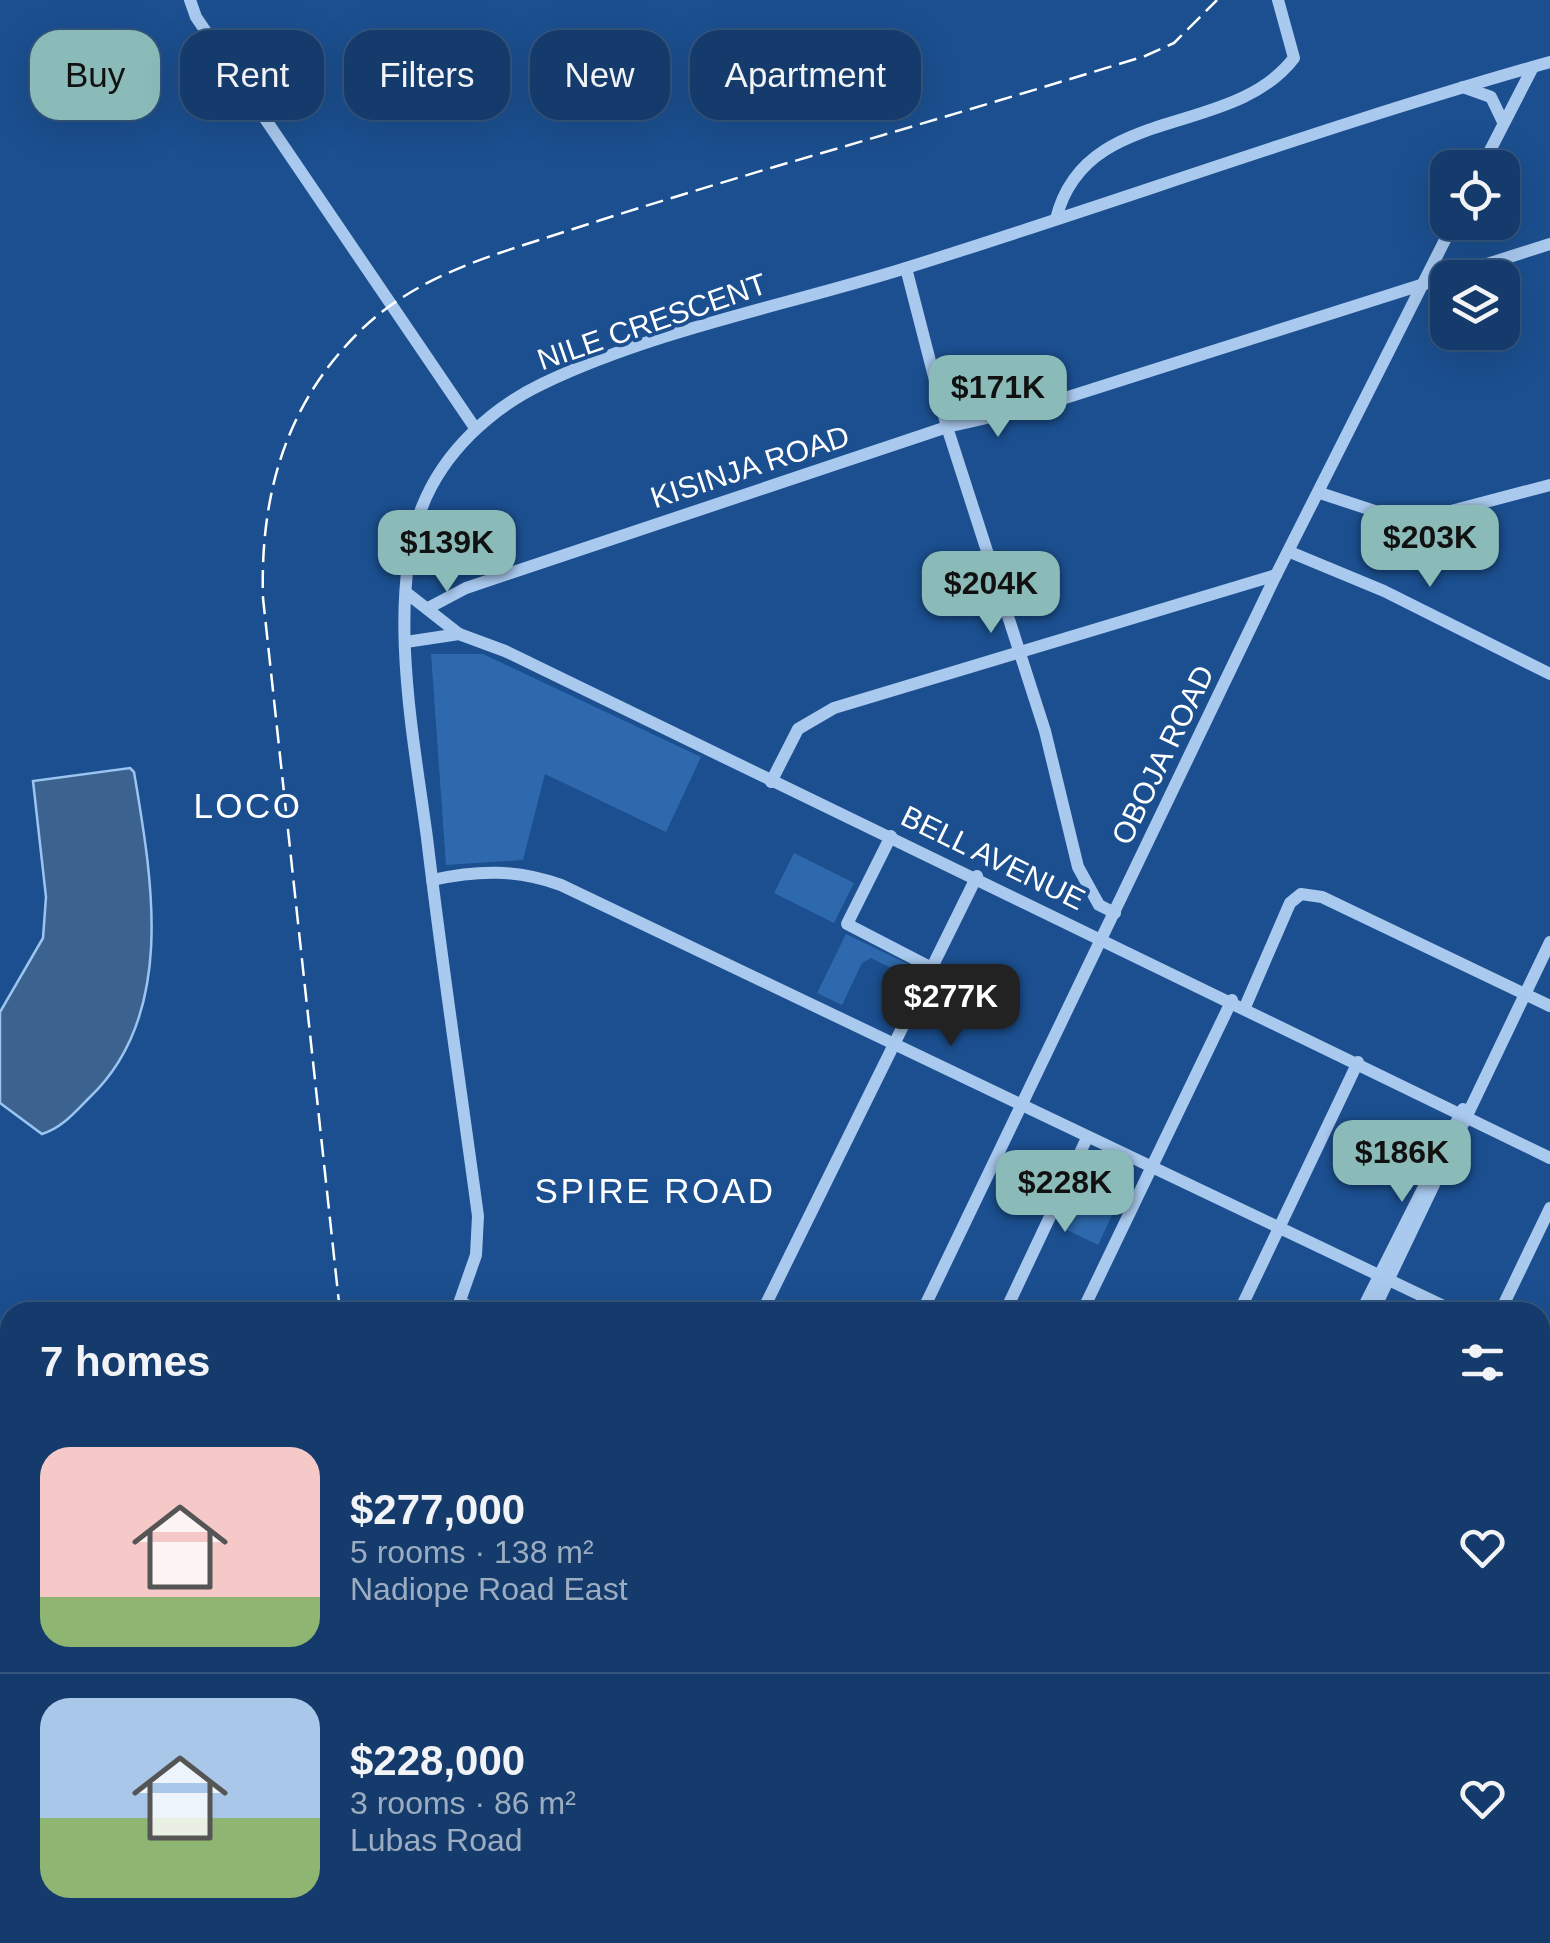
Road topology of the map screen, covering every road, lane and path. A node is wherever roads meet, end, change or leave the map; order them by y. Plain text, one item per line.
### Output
1 (190, 0) edge
2 (1278, 0) edge
3 (1550, 62) edge
4 (1533, 67) junction
5 (1463, 87) junction
6 (1503, 122) junction
7 (1490, 150) edge
8 (1056, 219) junction
9 (1445, 240) edge
10 (1550, 244) edge
11 (906, 268) junction
12 (1423, 285) junction
13 (947, 427) junction
14 (475, 428) junction
15 (1550, 485) edge
16 (1320, 493) junction
17 (1290, 552) junction
18 (1276, 575) junction
19 (408, 594) junction
20 (430, 607) junction
21 (458, 634) junction
22 (406, 642) junction
23 (1019, 649) junction
24 (1550, 674) edge
25 (771, 782) junction
26 (891, 836) junction
27 (976, 876) junction
28 (432, 880) junction
29 (1115, 913) junction
30 (1102, 939) junction
31 (1550, 942) edge
32 (930, 967) junction
33 (1525, 995) junction
34 (1238, 1004) junction
35 (1550, 1006) edge
36 (892, 1044) junction
37 (1358, 1062) junction
38 (1023, 1108) junction
39 (1464, 1114) junction
40 (1087, 1138) junction
41 (1550, 1158) edge
42 (1152, 1168) junction
43 (1550, 1208) edge
44 (1277, 1230) junction
45 (1383, 1279) junction
46 (460, 1302) edge
47 (767, 1302) edge
48 (927, 1302) edge
49 (1009, 1302) edge
50 (1087, 1302) edge
51 (1244, 1302) edge
52 (1368, 1302) edge
53 (1376, 1302) edge
54 (1434, 1302) edge
55 (1505, 1302) edge

1 - 14 street
2 - 8 street
3 - 4 street, NILE CRESCENT
4 - 5 street, NILE CRESCENT
4 - 6 street
5 - 6 street
5 - 8 street, NILE CRESCENT
6 - 7 street
8 - 11 street, NILE CRESCENT
9 - 12 street, OBOJA ROAD
10 - 12 street, KISINJA ROAD
11 - 13 street
11 - 14 street, NILE CRESCENT
12 - 13 street, KISINJA ROAD
12 - 16 street, OBOJA ROAD
13 - 20 street, KISINJA ROAD
13 - 23 street
14 - 19 street, NILE CRESCENT
15 - 16 street
16 - 17 street, OBOJA ROAD
17 - 18 street, OBOJA ROAD
17 - 24 street
18 - 23 street
18 - 29 street, OBOJA ROAD
19 - 20 street
19 - 22 street, NILE CRESCENT
20 - 21 street
21 - 22 street, BELL AVENUE
21 - 25 street, BELL AVENUE
22 - 28 street, NILE CRESCENT
23 - 25 street
23 - 29 street
25 - 26 street, BELL AVENUE
26 - 27 street, BELL AVENUE
26 - 32 street
27 - 30 street, BELL AVENUE
27 - 32 street
28 - 36 street
28 - 46 street, NILE CRESCENT
29 - 30 street, OBOJA ROAD
30 - 34 street, BELL AVENUE
30 - 38 street, OBOJA ROAD
31 - 33 street
32 - 36 street
33 - 34 street
33 - 35 street
33 - 39 street
34 - 37 street, BELL AVENUE
34 - 42 street
36 - 38 street
36 - 47 street
37 - 39 street, BELL AVENUE
37 - 44 street
38 - 40 street
38 - 48 street, OBOJA ROAD
39 - 41 street, BELL AVENUE
39 - 45 street
40 - 42 street
40 - 49 street
42 - 44 street
42 - 50 street
43 - 55 street
44 - 45 street
44 - 51 street
45 - 52 street
45 - 53 street
45 - 54 street

